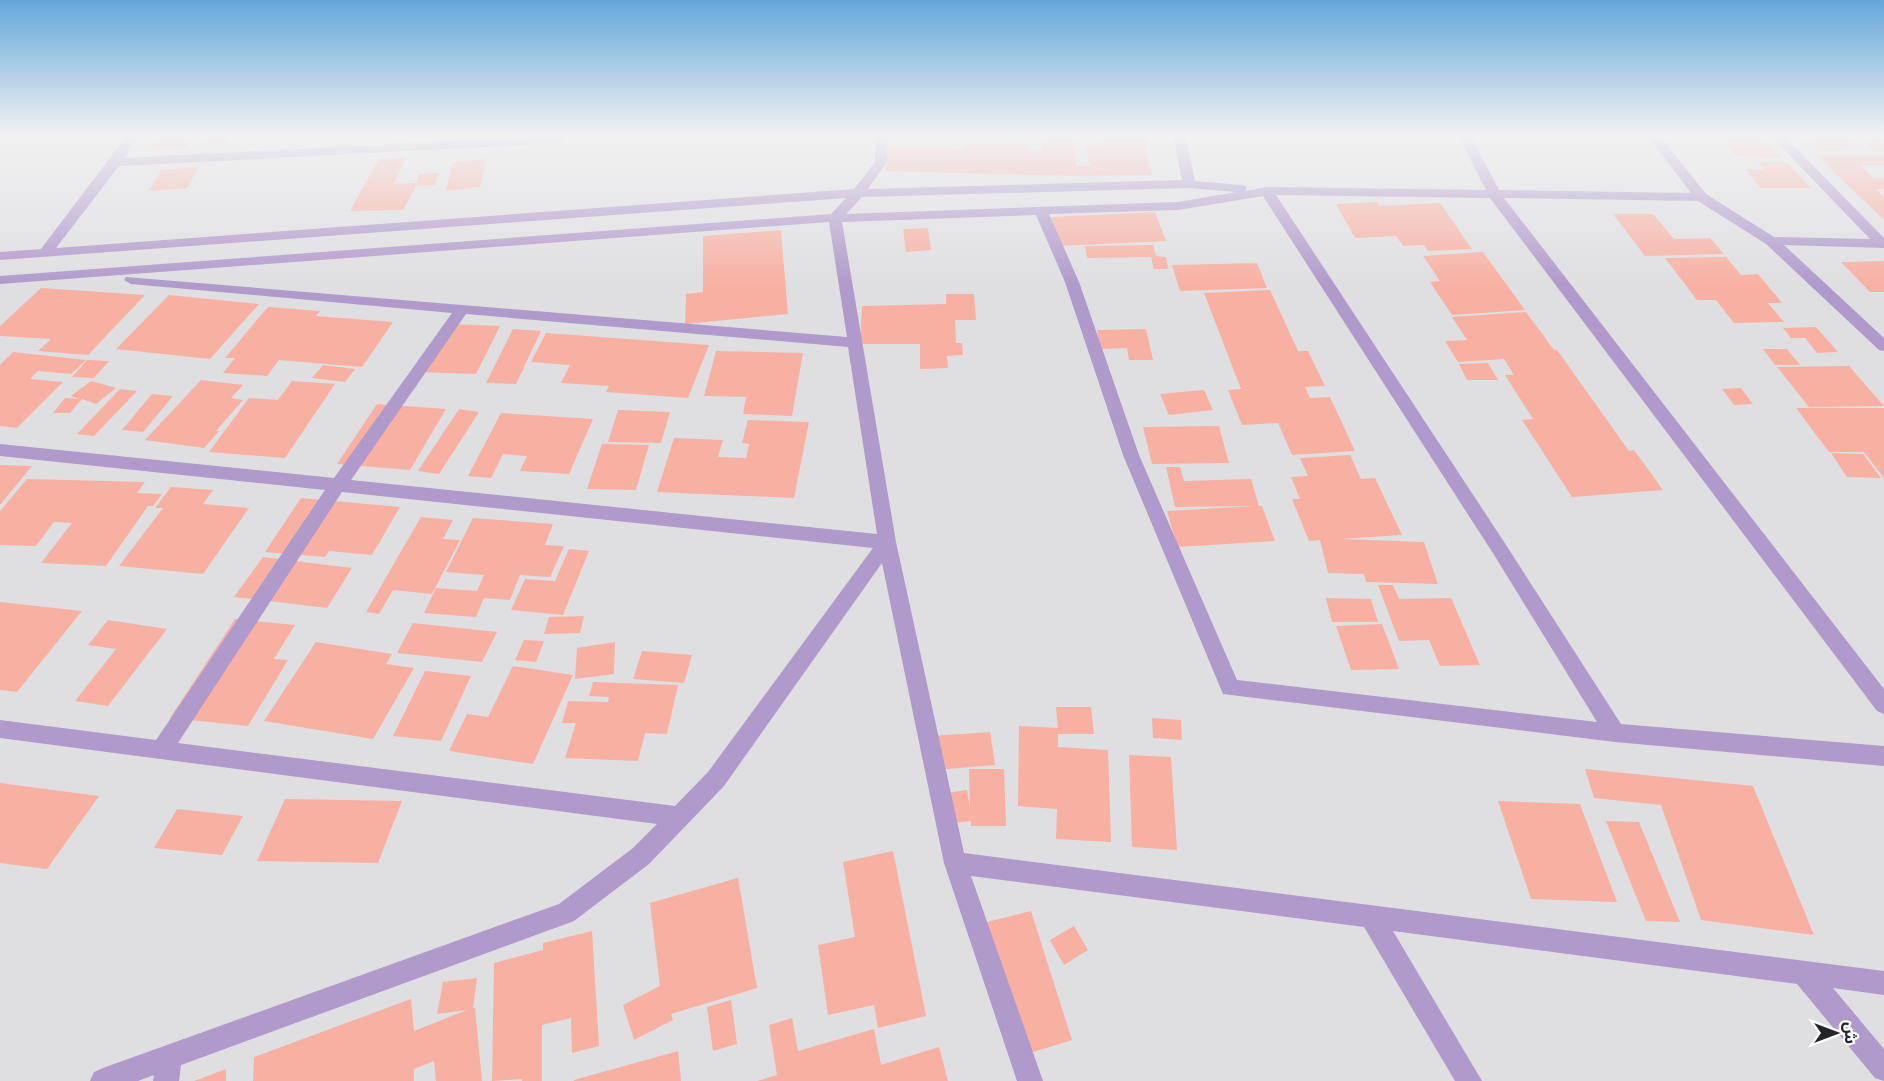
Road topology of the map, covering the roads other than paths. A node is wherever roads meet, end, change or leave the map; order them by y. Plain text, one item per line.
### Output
1 (97, 185) edge
2 (864, 185) edge
3 (1141, 185) edge
4 (1205, 185) edge
5 (1490, 185) edge
6 (1692, 185) edge
7 (1826, 185) edge
8 (1267, 191) junction
9 (858, 194) junction
10 (1494, 194) junction
11 (1701, 197) junction
12 (1041, 211) junction
13 (835, 218) junction
14 (1771, 241) junction
15 (1883, 244) edge
16 (46, 252) junction
17 (0, 256) edge
18 (75, 275) junction
19 (2, 281) edge
20 (463, 308) junction
21 (855, 343) junction
22 (1884, 346) edge
23 (0, 450) edge
24 (338, 485) junction
25 (887, 542) junction
26 (1884, 705) edge
27 (0, 729) edge
28 (1615, 733) junction
29 (161, 750) junction
30 (1884, 756) edge
31 (679, 817) junction
32 (955, 863) junction
33 (1371, 917) junction
34 (1804, 973) junction
35 (1884, 983) edge
36 (168, 1069) edge
37 (1884, 1069) edge
38 (103, 1081) edge
39 (1030, 1081) edge
40 (1469, 1081) edge

1 - 16 street
2 - 9 street
3 - 9 street
4 - 8 street
5 - 10 street
6 - 11 street
7 - 15 street
8 - 10 street
8 - 12 street
8 - 28 street
9 - 13 street
9 - 16 street
10 - 11 street
10 - 26 street
11 - 14 street
12 - 13 street
12 - 28 street
13 - 18 street
13 - 21 street
14 - 15 street
14 - 22 street
16 - 17 street
18 - 19 street
18 - 20 street
20 - 21 street
20 - 24 street
21 - 25 street
23 - 24 street
24 - 25 street
24 - 29 street
25 - 31 street
25 - 32 street
27 - 29 street
28 - 30 street
29 - 31 street
31 - 36 street
32 - 33 street
32 - 39 street
33 - 34 street
33 - 40 street
34 - 35 street
34 - 37 street
36 - 38 street

